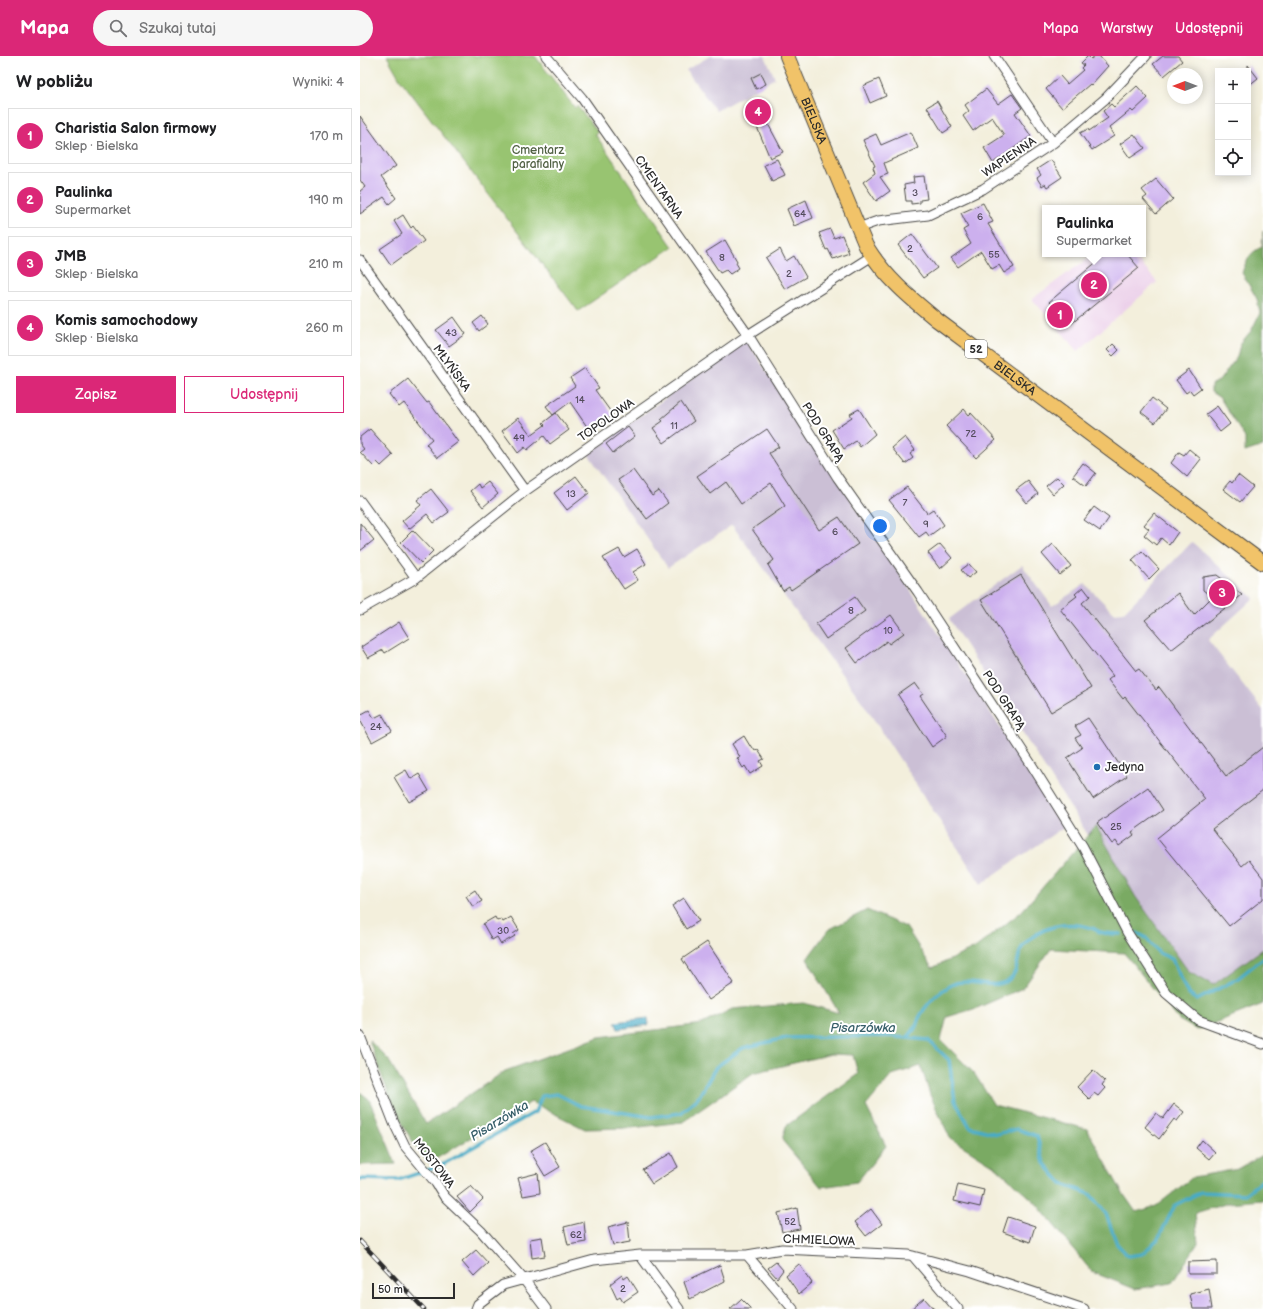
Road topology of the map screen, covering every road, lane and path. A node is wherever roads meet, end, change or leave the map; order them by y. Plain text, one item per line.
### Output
1 (546, 56) edge
2 (787, 56) edge
3 (994, 56) edge
4 (1146, 56) edge
5 (1053, 143) junction
6 (858, 228) junction
7 (872, 256) junction
8 (360, 260) edge
9 (748, 335) junction
10 (525, 491) junction
11 (360, 501) edge
12 (1263, 563) edge
13 (416, 578) junction
14 (360, 610) edge
15 (360, 1036) edge
16 (1263, 1044) edge
17 (640, 1255) junction
18 (747, 1255) junction
19 (913, 1256) junction
20 (525, 1281) junction
21 (476, 1309) edge
22 (546, 1309) edge
23 (679, 1309) edge
24 (792, 1309) edge
25 (958, 1309) edge
26 (1084, 1309) edge

1 - 9 street, CMENTARNA
2 - 6 main road, BIELSKA / 52
3 - 5 street
4 - 5 street, WAPIENNA
5 - 6 street, WAPIENNA
6 - 7 main road, BIELSKA / 52
7 - 9 street, TOPOLOWA
7 - 12 main road, BIELSKA / 52
8 - 10 street, MŁYŃSKA
9 - 10 street, TOPOLOWA
9 - 16 street, POD GRAPĄ
10 - 13 street, TOPOLOWA
11 - 13 street
13 - 14 street, TOPOLOWA
15 - 20 street, MOSTOWA
17 - 18 street, CHMIELOWA
17 - 20 street, CHMIELOWA
17 - 23 street
18 - 19 street, CHMIELOWA
18 - 24 street
19 - 25 street
19 - 26 street, CHMIELOWA
20 - 21 street, CHMIELOWA
20 - 22 street, MOSTOWA

